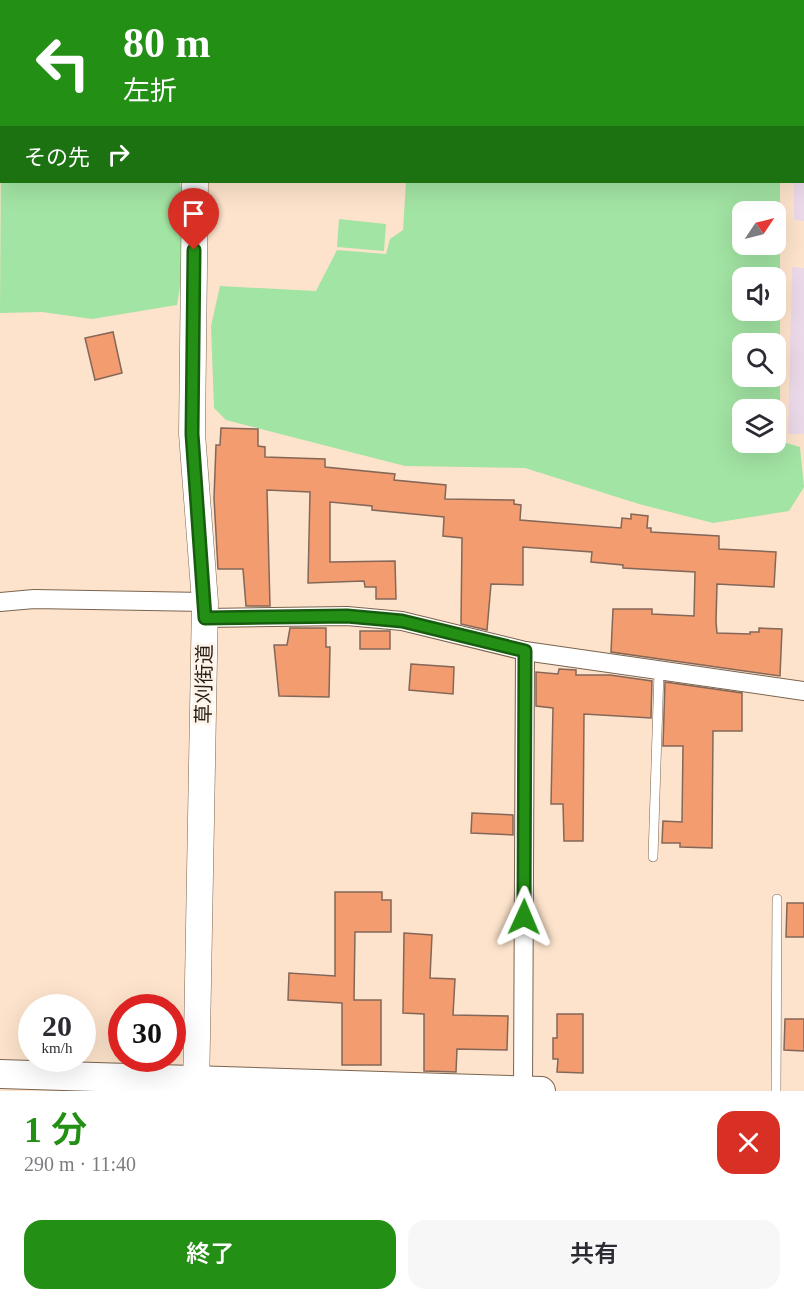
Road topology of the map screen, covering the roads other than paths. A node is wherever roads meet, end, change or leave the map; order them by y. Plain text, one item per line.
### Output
1 (195, 183) edge
2 (0, 602) edge
3 (205, 610) junction
4 (525, 651) junction
5 (659, 672) junction
6 (804, 691) edge
7 (653, 857) dead end
8 (777, 899) dead end
9 (0, 1074) edge
10 (195, 1085) edge
11 (523, 1090) edge
12 (541, 1091) edge
13 (776, 1091) edge

1 - 3 street, 草刈街道
2 - 3 street
3 - 4 street
3 - 10 street, 草刈街道
4 - 5 street
4 - 11 street
5 - 6 street
5 - 7 lane
8 - 13 lane
9 - 10 main road
10 - 11 main road
11 - 12 main road

